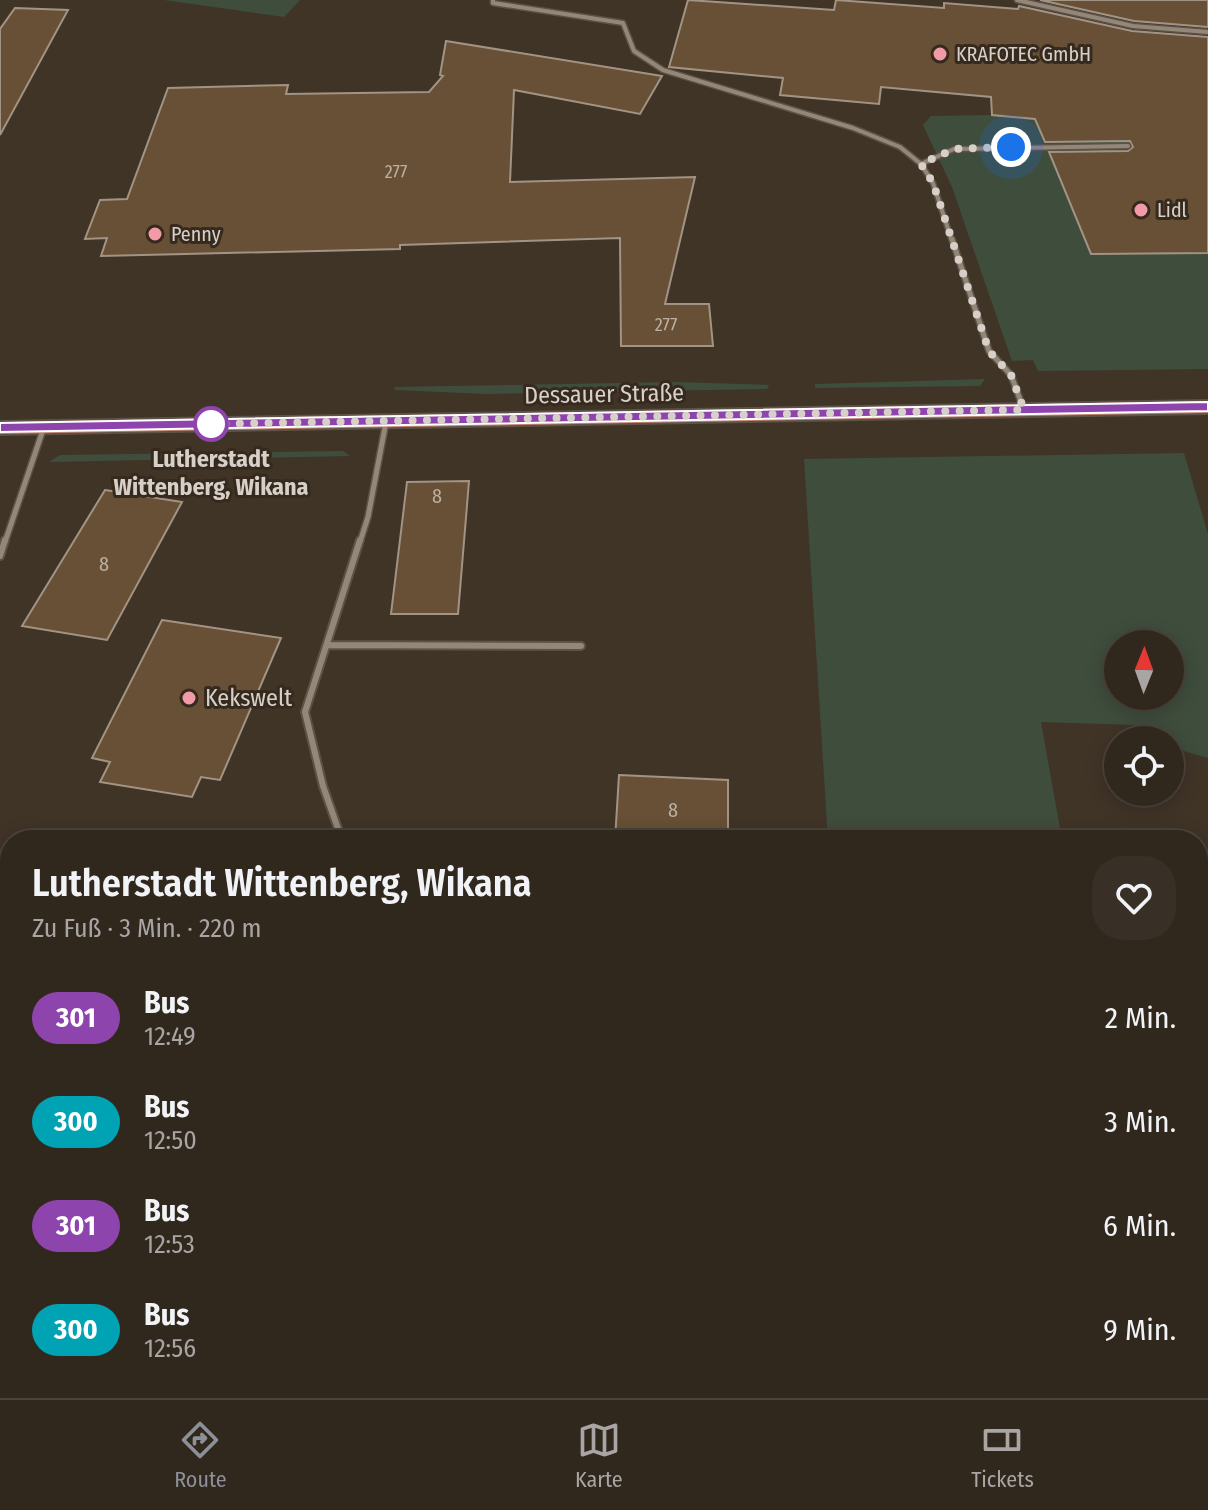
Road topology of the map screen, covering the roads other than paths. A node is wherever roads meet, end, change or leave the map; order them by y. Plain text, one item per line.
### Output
1 (493, 0) edge
2 (1017, 0) edge
3 (1208, 32) edge
4 (1128, 146) dead end
5 (921, 164) junction
6 (1208, 407) edge
7 (1024, 410) junction
8 (386, 422) junction
9 (44, 427) junction
10 (0, 428) edge
11 (0, 556) edge
12 (327, 645) junction
13 (581, 646) dead end
14 (338, 830) edge

1 - 5 lane
2 - 3 lane
4 - 5 lane
5 - 7 lane
6 - 7 main road, Dessauer Straße
7 - 8 main road, Dessauer Straße
8 - 9 main road, Dessauer Straße
8 - 12 lane
9 - 10 main road, Dessauer Straße
9 - 11 lane
12 - 13 lane
12 - 14 lane

